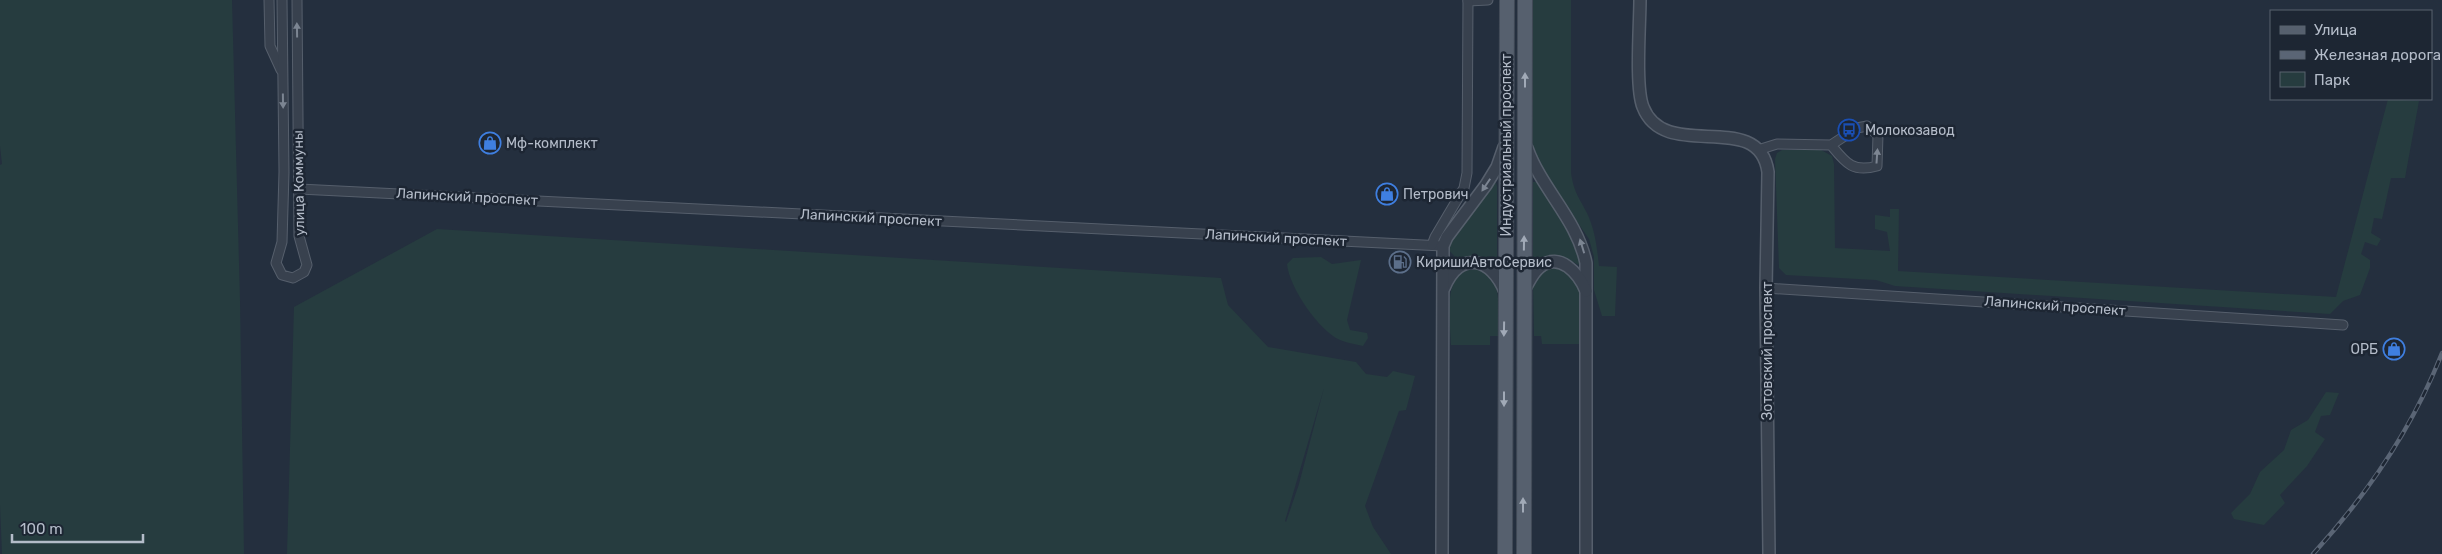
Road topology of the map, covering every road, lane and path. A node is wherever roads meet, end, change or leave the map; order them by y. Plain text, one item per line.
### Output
1 (269, 0) edge
2 (282, 0) edge
3 (297, 0) edge
4 (1468, 0) edge
5 (1488, 0) edge
6 (1507, 0) edge
7 (1525, 0) edge
8 (1640, 0) edge
9 (283, 74) junction
10 (1507, 141) junction
11 (1525, 142) junction
12 (1831, 144) junction
13 (1761, 149) junction
14 (299, 189) junction
15 (1438, 246) junction
16 (1766, 288) junction
17 (1523, 291) junction
18 (1442, 292) junction
19 (1505, 292) junction
20 (1588, 295) junction
21 (2343, 325) dead end
22 (1442, 554) edge
23 (1505, 554) edge
24 (1524, 554) edge
25 (1586, 554) edge
26 (1769, 554) edge

1 - 9 street
2 - 9 street, улица Коммуны
14 -> 3 street, улица Коммуны
4 - 5 street
4 - 15 street
6 - 10 main road, Индустриальный проспект
11 -> 7 main road, Индустриальный проспект
8 - 13 street
9 -> 14 street, улица Коммуны
10 -> 15 street
10 - 19 main road, Индустриальный проспект
17 -> 11 main road, Индустриальный проспект
20 -> 11 street
12 -> 12 street
12 - 13 street
13 - 16 street, Зотовский проспект
14 - 15 street, Лапинский проспект
15 - 18 street
16 - 21 street, Лапинский проспект
16 - 26 street, Зотовский проспект
17 - 20 street
24 -> 17 main road, Индустриальный проспект
18 - 19 street
18 - 22 street
19 -> 23 main road, Индустриальный проспект
20 - 25 street

